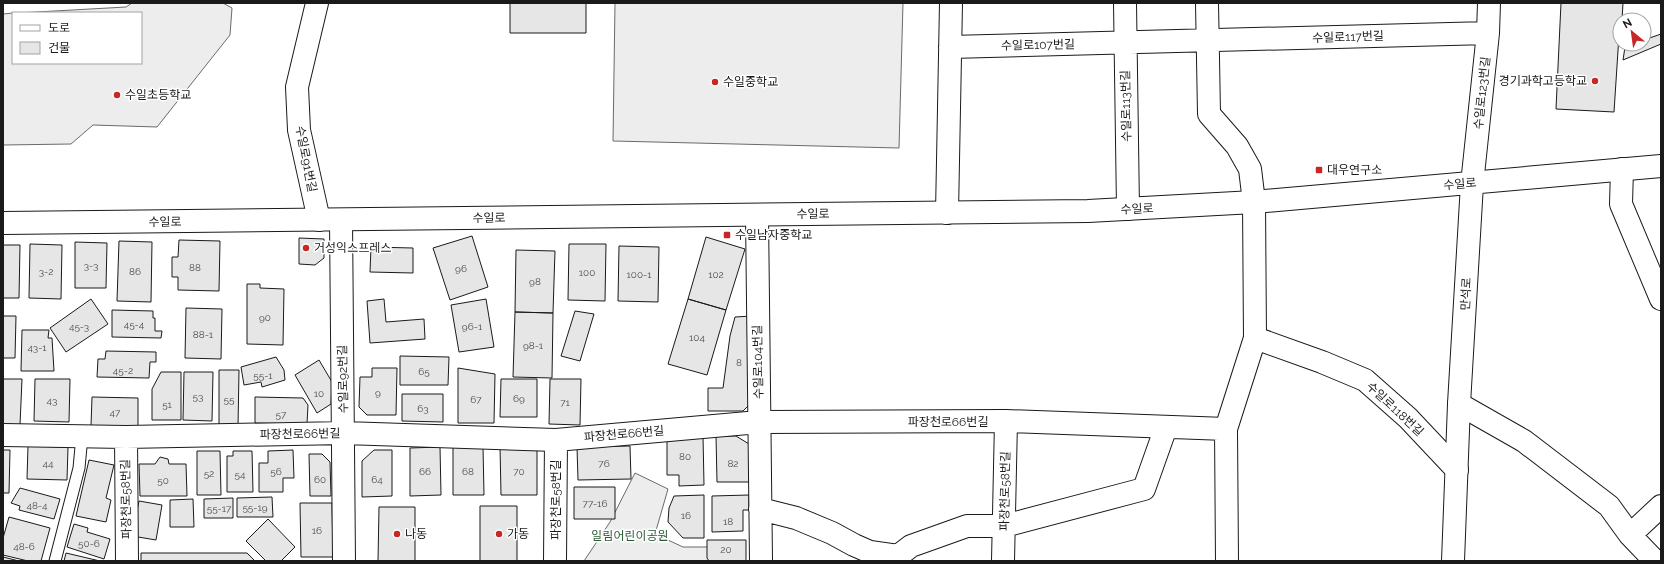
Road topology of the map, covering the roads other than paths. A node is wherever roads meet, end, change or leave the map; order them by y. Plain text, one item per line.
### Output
1 (317, 3) edge
2 (951, 3) edge
3 (1125, 3) edge
4 (1207, 3) edge
5 (1488, 3) edge
6 (1488, 33) junction
7 (1208, 40) junction
8 (1126, 42) junction
9 (950, 47) junction
10 (1661, 166) edge
11 (1622, 169) junction
12 (1472, 184) junction
13 (1254, 202) junction
14 (1128, 209) junction
15 (947, 213) junction
16 (757, 215) junction
17 (319, 220) junction
18 (341, 220) junction
19 (3, 223) edge
20 (1661, 299) edge
21 (1255, 338) junction
22 (1459, 404) junction
23 (1006, 421) junction
24 (759, 422) junction
25 (1166, 427) junction
26 (1226, 429) junction
27 (344, 433) junction
28 (3, 435) edge
29 (82, 436) junction
30 (126, 437) junction
31 (556, 440) junction
32 (1457, 470) junction
33 (1661, 506) edge
34 (760, 509) junction
35 (1004, 526) junction
36 (1630, 535) junction
37 (899, 558) edge
38 (55, 561) edge
39 (127, 561) edge
40 (344, 561) edge
41 (556, 561) edge
42 (761, 561) edge
43 (1003, 561) edge
44 (1227, 561) edge
45 (1453, 561) edge
46 (1655, 561) edge

1 - 17 street, 수일로91번길
2 - 9 street
3 - 8 street, 수일로113번길
4 - 7 street
5 - 6 street, 수일로123번길
6 - 7 street, 수일로117번길
6 - 12 street, 수일로123번길
7 - 8 street, 수일로117번길
7 - 13 street
8 - 9 street, 수일로107번길
8 - 14 street, 수일로113번길
9 - 15 street
10 - 11 street, 수일로
11 - 12 street, 수일로
11 - 20 street
12 - 13 street, 수일로
12 - 22 street, 만석로
13 - 14 street, 수일로
13 - 21 street
14 - 15 street, 수일로
15 - 16 street, 수일로
16 - 18 street, 수일로
16 - 24 street, 수일로104번길
17 - 18 street, 수일로
17 - 19 street, 수일로
18 - 27 street, 수일로92번길
21 - 26 street
21 - 32 street, 수일로118번길
22 - 32 street, 만석로
22 - 36 street
23 - 24 street, 파장천로66번길
23 - 25 street, 파장천로66번길
23 - 35 street, 파장천로58번길
24 - 31 street, 파장천로66번길
24 - 34 street, 수일로104번길
25 - 26 street, 파장천로66번길
25 - 35 street
26 - 44 street
27 - 30 street, 파장천로66번길
27 - 31 street, 파장천로66번길
27 - 40 street, 수일로92번길
28 - 29 street, 파장천로66번길
29 - 30 street, 파장천로66번길
29 - 38 lane
30 - 39 street, 파장천로58번길
31 - 41 street, 파장천로58번길
32 - 45 street, 만석로
33 - 36 street
34 - 37 street
34 - 42 street, 수일로104번길
35 - 37 street
35 - 43 street, 파장천로58번길
36 - 46 street

